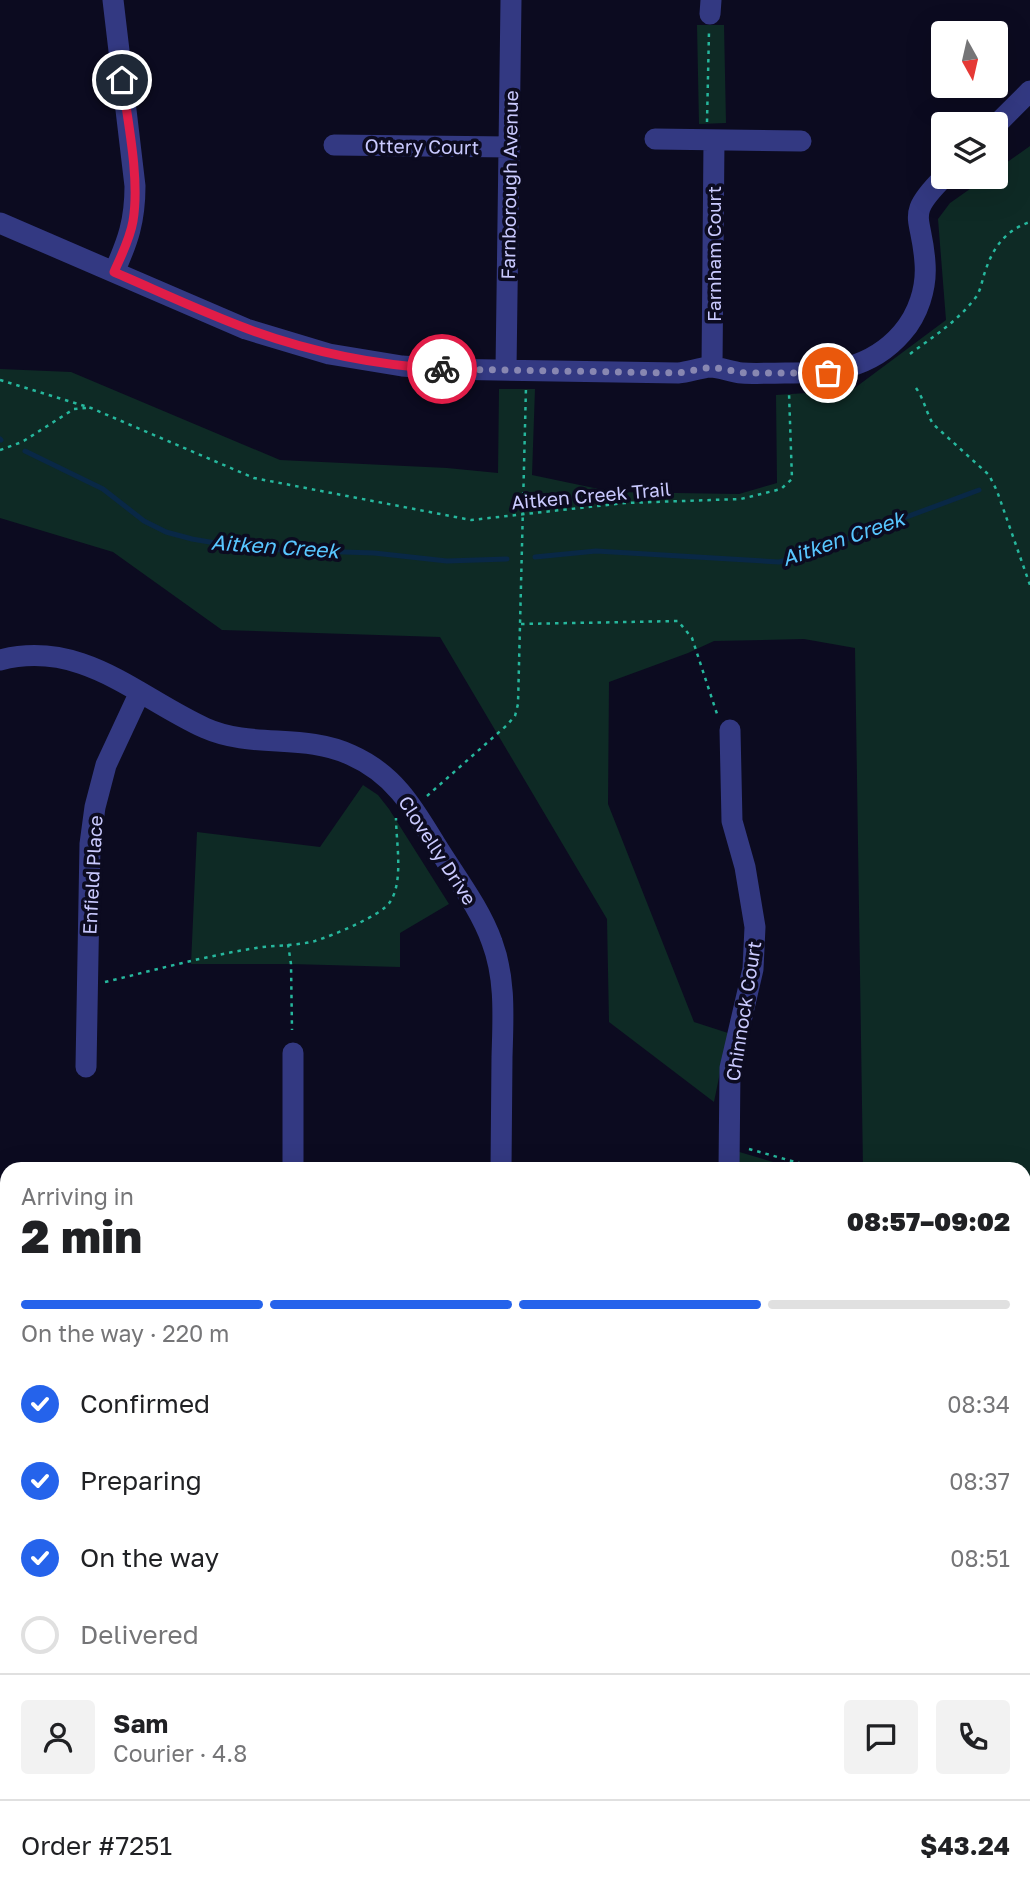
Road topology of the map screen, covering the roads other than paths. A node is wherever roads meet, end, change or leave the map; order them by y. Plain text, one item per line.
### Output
1 (113, 0) edge
2 (512, 0) edge
3 (1030, 91) edge
4 (1008, 113) edge
5 (655, 139) dead end
6 (702, 140) junction
7 (802, 141) dead end
8 (334, 145) dead end
9 (510, 147) junction
10 (932, 189) edge
11 (0, 223) edge
12 (114, 272) junction
13 (712, 367) junction
14 (516, 370) junction
15 (0, 660) edge
16 (140, 692) junction
17 (724, 722) road end
18 (293, 1053) dead end
19 (86, 1067) dead end
20 (293, 1162) edge
21 (500, 1162) edge
22 (729, 1162) edge
23 (526, 1904) edge
24 (557, 1904) edge

1 - 12 street
2 - 9 street, Farnborough Avenue
3 - 4 street
5 - 6 street
6 - 7 street
6 - 13 street, Farnham Court
8 - 9 street, Ottery Court
9 - 14 street, Farnborough Avenue
10 - 13 street
11 - 12 street
12 - 14 street
13 - 14 street
15 - 16 street, Clovelly Drive
16 - 19 street, Enfield Place
16 - 21 street, Clovelly Drive
17 - 22 street, Chinnock Court
18 - 20 street
23 - 24 street

